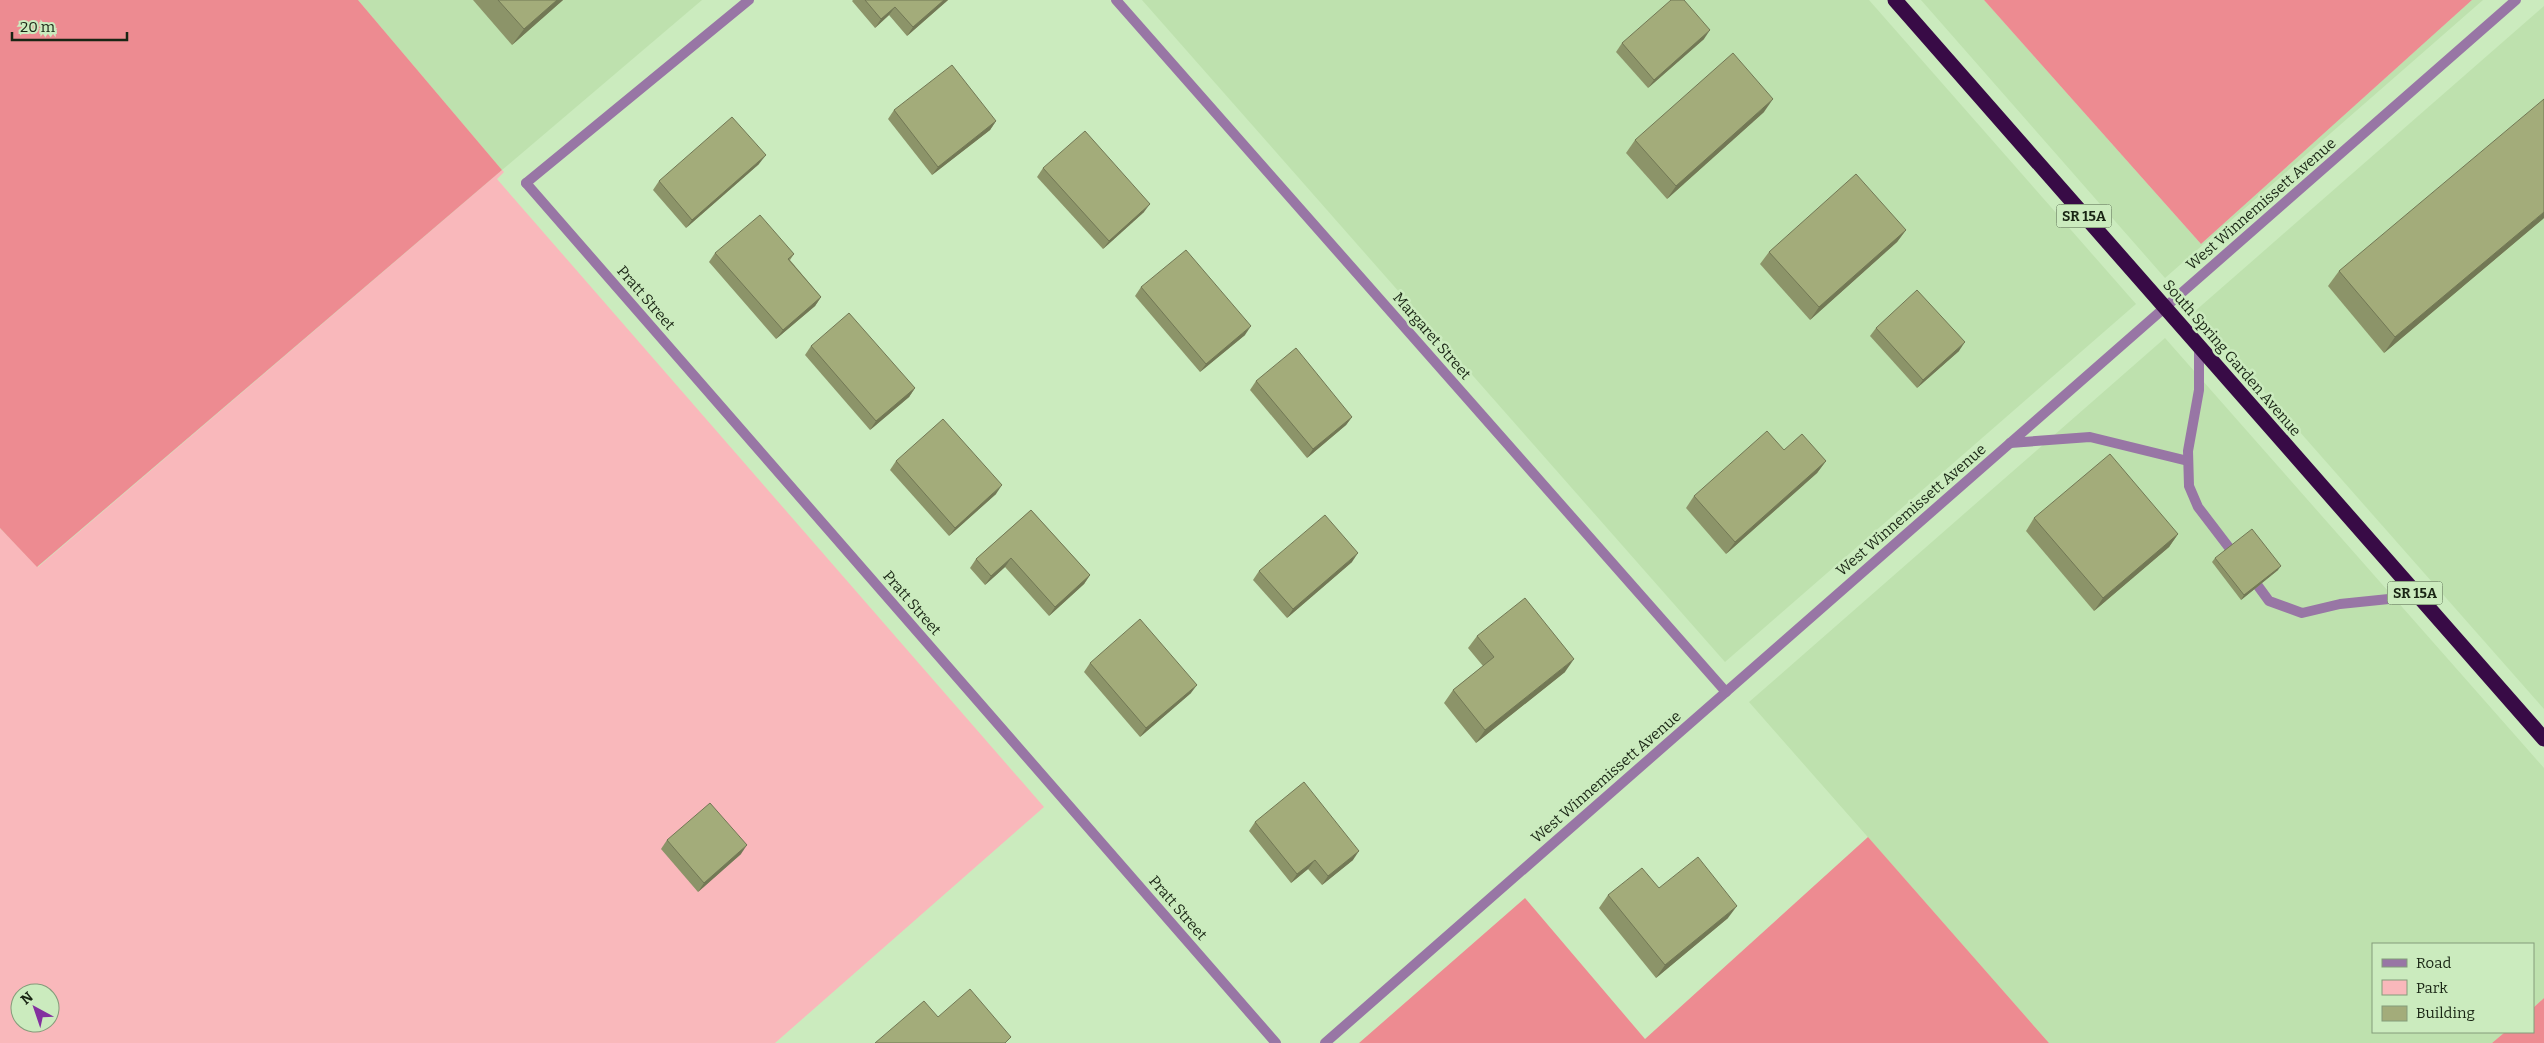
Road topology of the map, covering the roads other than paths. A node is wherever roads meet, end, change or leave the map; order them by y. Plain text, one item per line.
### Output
1 (749, 0) edge
2 (1116, 0) edge
3 (1895, 0) edge
4 (2516, 0) edge
5 (2164, 308) junction
6 (2199, 346) junction
7 (2010, 443) junction
8 (2188, 461) junction
9 (2418, 596) junction
10 (1726, 692) junction
11 (2544, 739) edge
12 (1276, 1043) edge
13 (1325, 1043) edge

1 - 12 street, Pratt Street
2 - 10 street, Margaret Street
3 - 5 highway, South Spring Garden Avenue / SR 15A
4 - 5 street, West Winnemissett Avenue
5 - 6 highway, South Spring Garden Avenue / SR 15A
5 - 7 street, West Winnemissett Avenue
6 - 8 street
6 - 9 highway, South Spring Garden Avenue / SR 15A
7 - 8 street
7 - 10 street, West Winnemissett Avenue
8 - 9 street
9 - 11 highway, South Spring Garden Avenue / SR 15A
10 - 13 street, West Winnemissett Avenue

